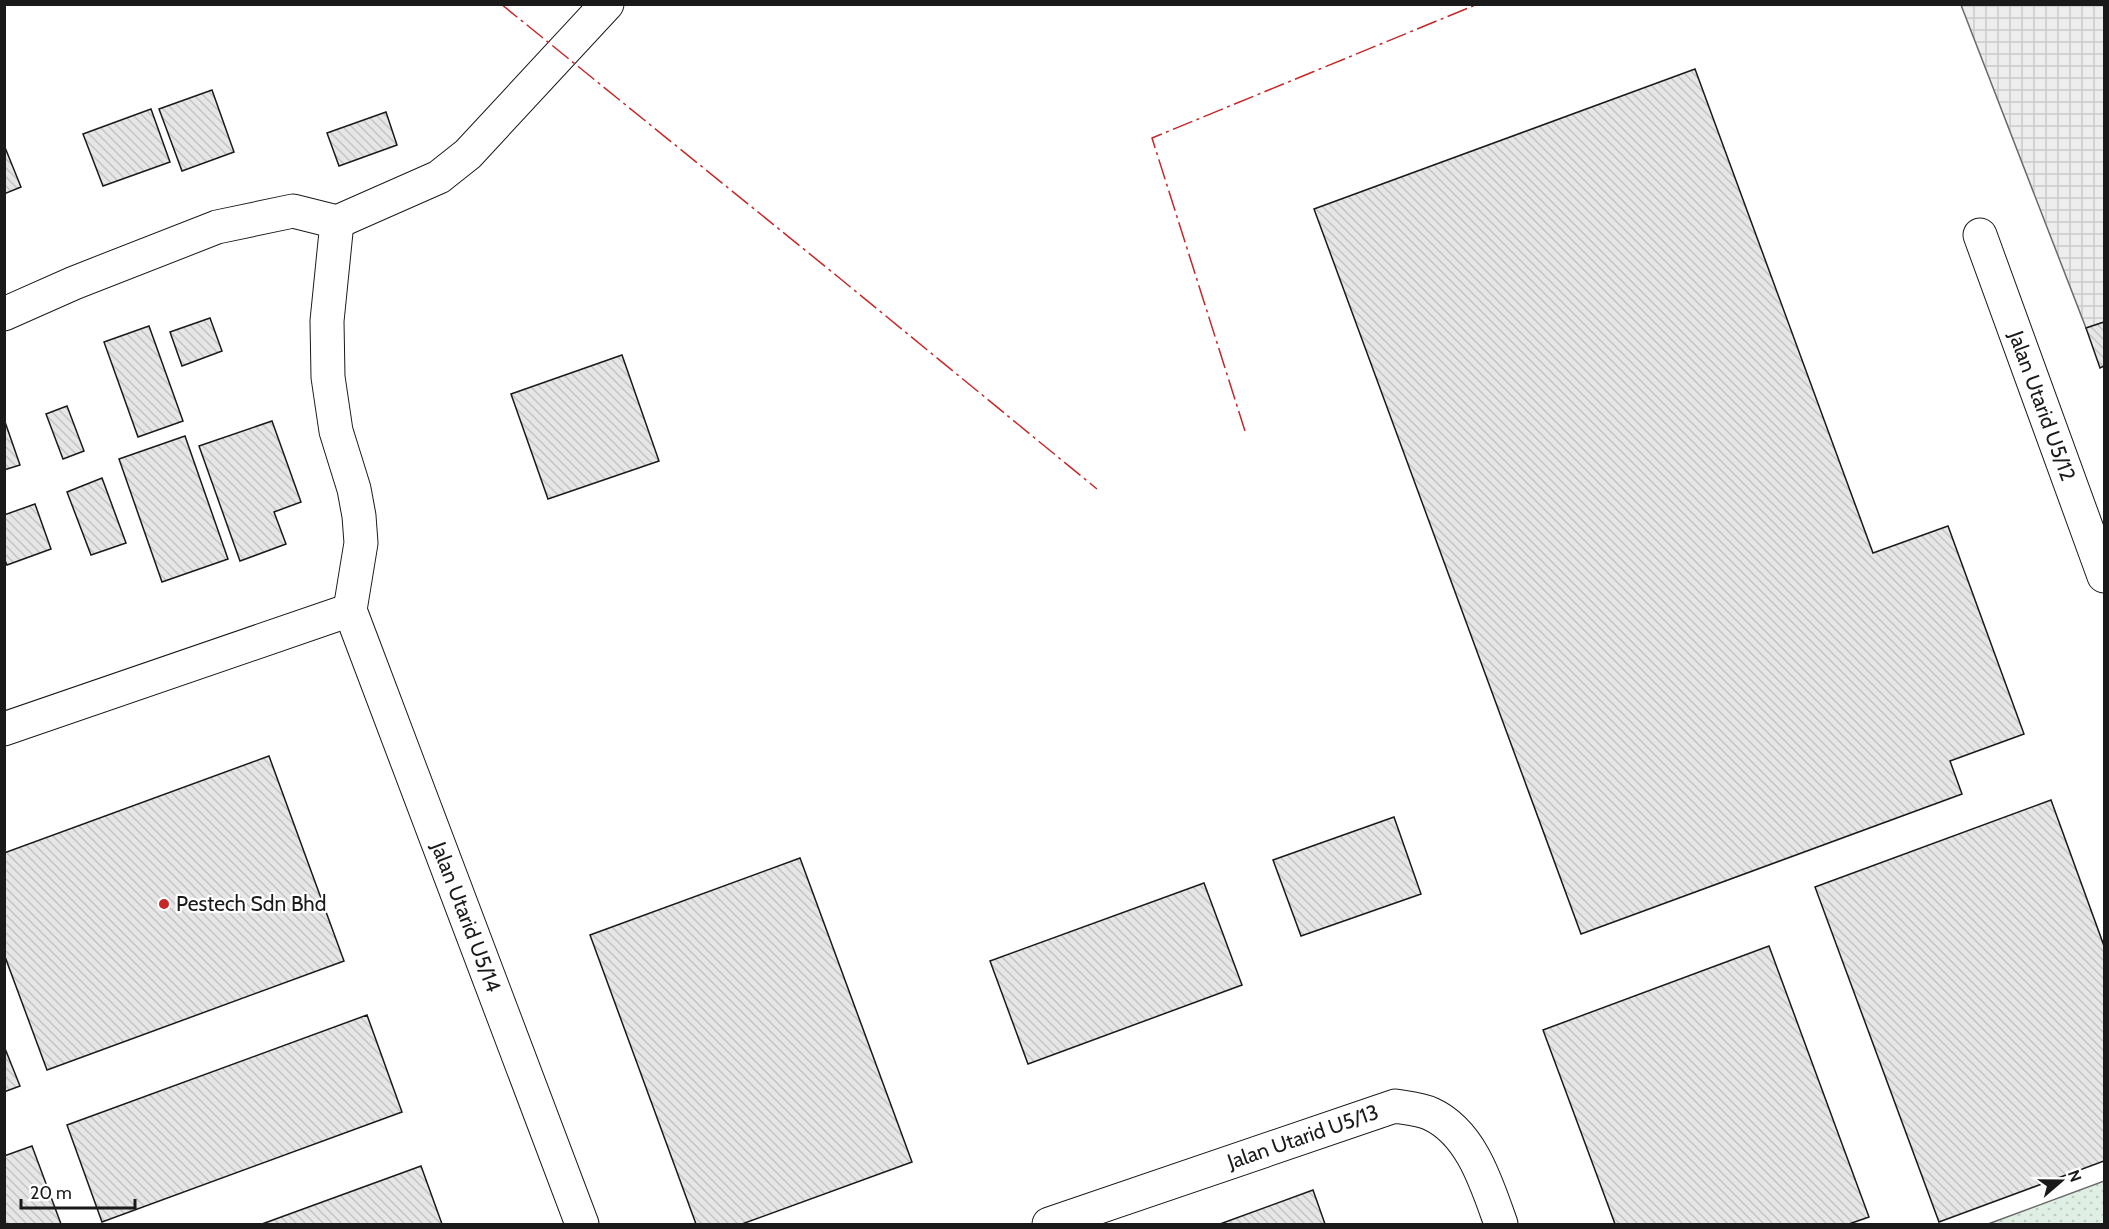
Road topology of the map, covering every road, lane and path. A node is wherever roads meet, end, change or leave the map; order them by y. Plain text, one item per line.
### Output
1 (607, 4) edge
2 (337, 222) junction
3 (1980, 236) dead end
4 (4, 314) edge
5 (2104, 576) edge
6 (350, 609) junction
7 (4, 729) edge
8 (582, 1224) edge
9 (1049, 1224) edge
10 (1501, 1224) edge

1 - 2 street
2 - 4 street
2 - 6 street
3 - 5 street, Jalan Utarid U5/12
6 - 7 street
6 - 8 street, Jalan Utarid U5/14
9 - 10 street, Jalan Utarid U5/13

